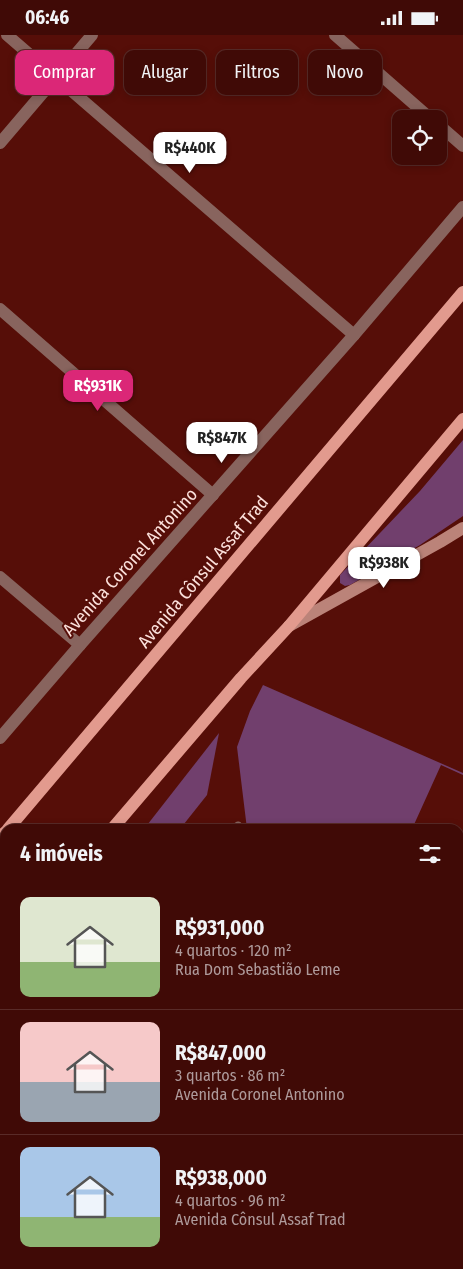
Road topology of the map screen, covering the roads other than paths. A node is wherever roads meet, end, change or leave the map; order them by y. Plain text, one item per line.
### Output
1 (7, 35) edge
2 (92, 35) edge
3 (335, 35) edge
4 (24, 50) edge
5 (79, 50) edge
6 (41, 95) edge
7 (77, 95) edge
8 (421, 110) edge
9 (447, 132) edge
10 (0, 143) edge
11 (463, 146) edge
12 (463, 207) edge
13 (463, 292) edge
14 (0, 309) edge
15 (354, 335) junction
16 (463, 419) edge
17 (213, 495) junction
18 (463, 528) edge
19 (0, 577) edge
20 (289, 626) junction
21 (80, 645) junction
22 (0, 738) edge
23 (12, 824) edge
24 (116, 824) edge

1 - 4 street
2 - 5 street
3 - 8 street
6 - 10 street
7 - 15 street
9 - 11 street
12 - 15 street, Avenida Coronel Antonino
13 - 23 main road, Avenida Cônsul Assaf Trad
14 - 17 street
15 - 17 street, Avenida Coronel Antonino
16 - 20 main road
17 - 21 street, Avenida Coronel Antonino
18 - 20 street
19 - 21 street
20 - 24 main road
21 - 22 street, Avenida Coronel Antonino

